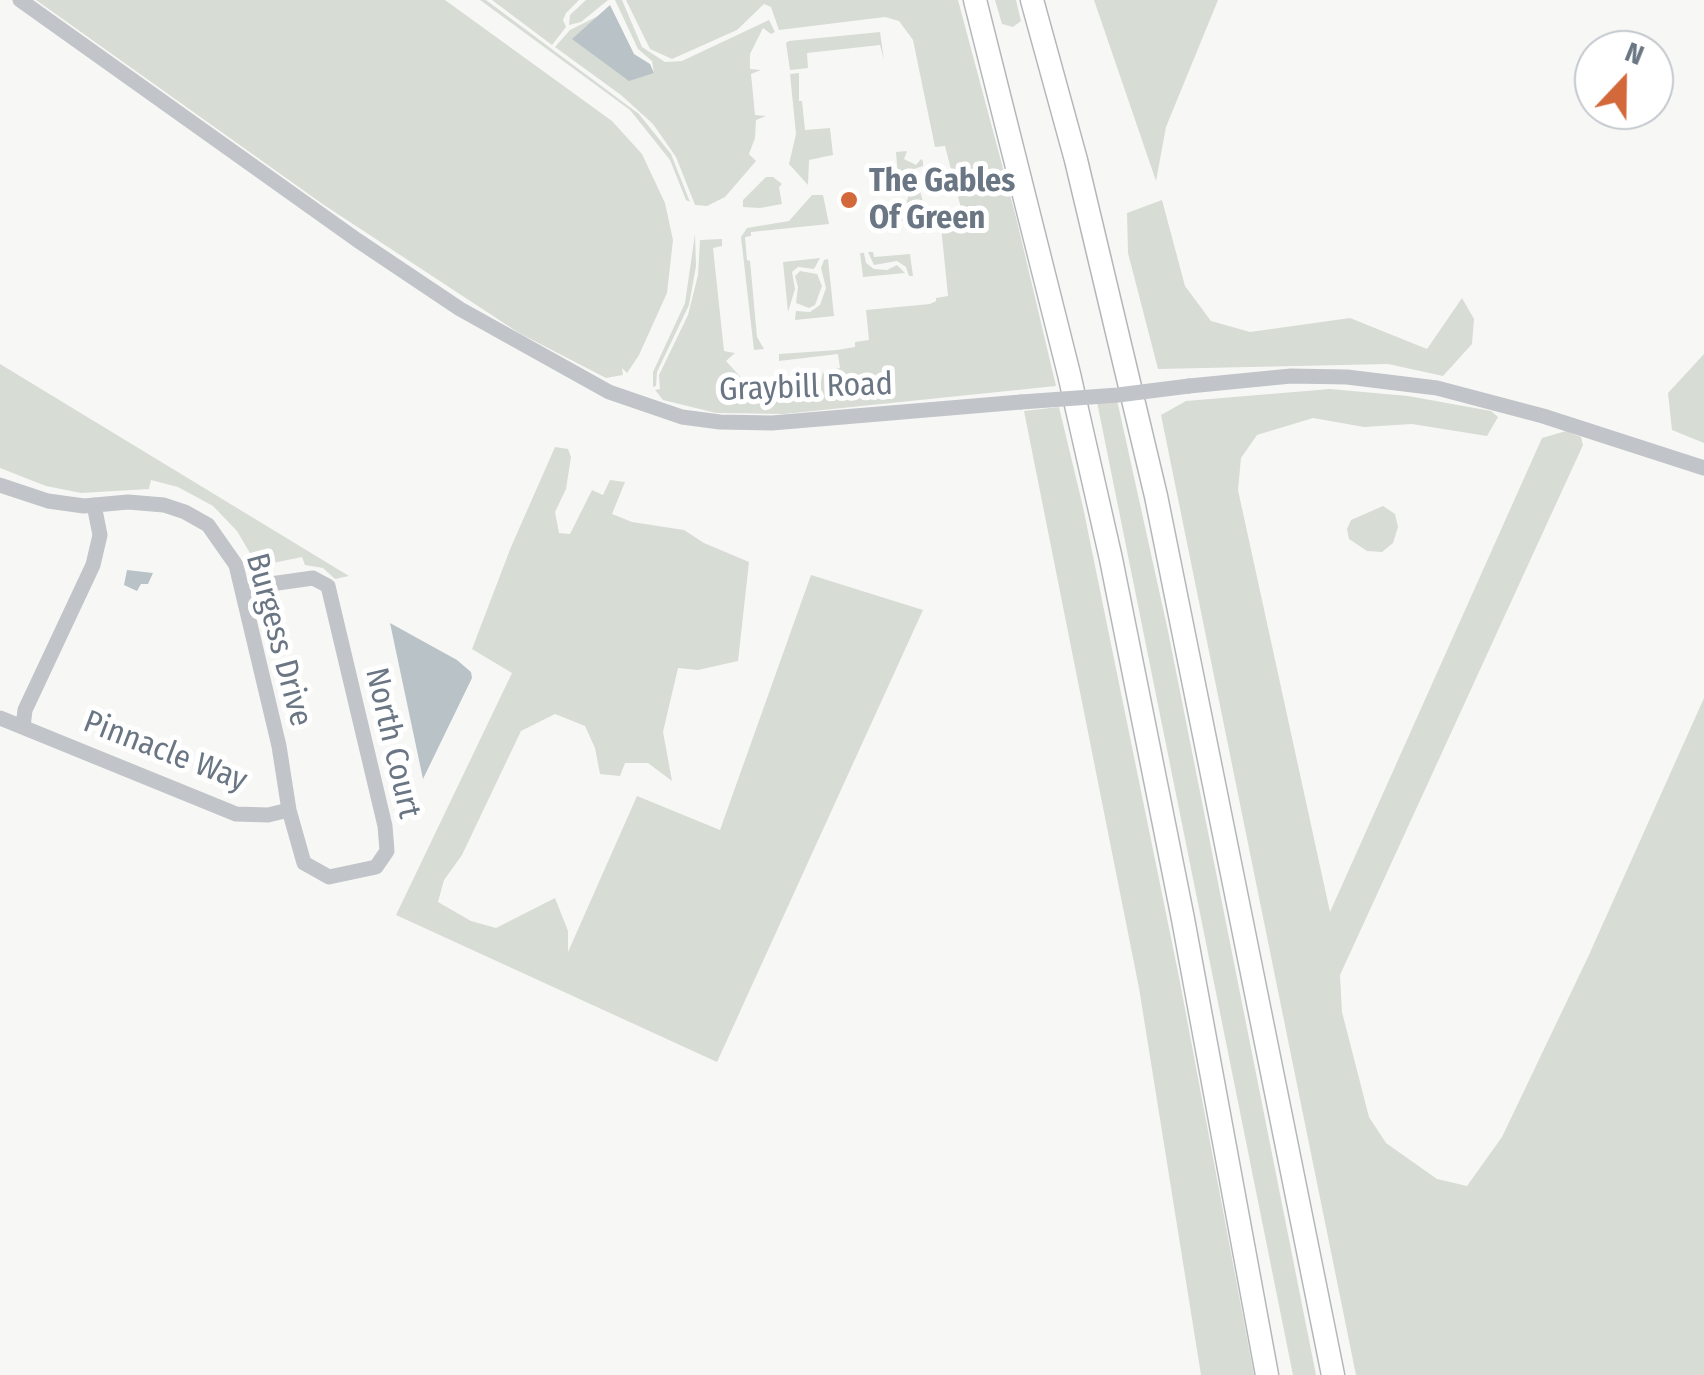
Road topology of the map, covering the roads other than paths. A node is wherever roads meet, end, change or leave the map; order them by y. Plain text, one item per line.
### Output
1 (20, 0) edge
2 (975, 0) edge
3 (1032, 0) edge
4 (1704, 468) edge
5 (0, 486) edge
6 (94, 506) junction
7 (242, 588) junction
8 (0, 718) edge
9 (23, 728) junction
10 (289, 810) junction
11 (1268, 1375) edge
12 (1333, 1375) edge

1 - 4 street, Graybill Road, bridge
2 - 11 highway
3 - 12 highway
5 - 6 street, Burgess Drive
6 - 7 street, Burgess Drive
6 - 9 street
7 - 10 street, Burgess Drive
7 - 10 street, North Court
8 - 9 street, Pinnacle Way
9 - 10 street, Pinnacle Way

